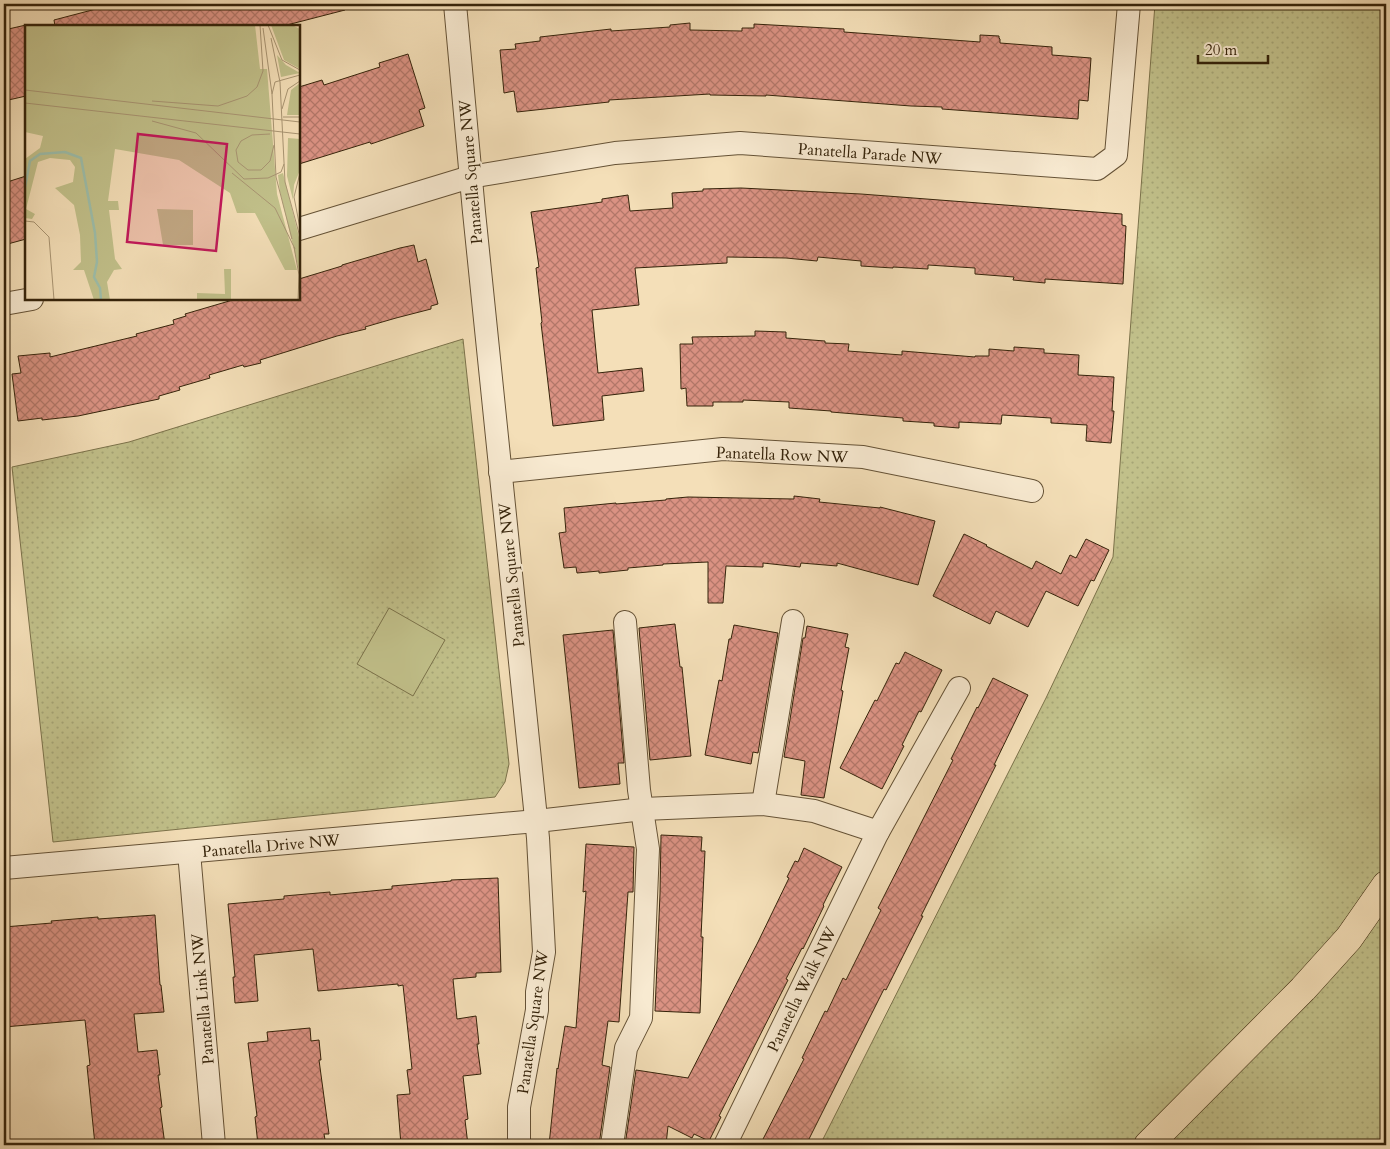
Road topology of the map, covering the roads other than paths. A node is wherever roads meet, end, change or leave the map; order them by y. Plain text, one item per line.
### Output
1 (455, 4) edge
2 (1129, 4) edge
3 (470, 177) junction
4 (300, 229) edge
5 (26, 300) edge
6 (4, 304) edge
7 (500, 472) junction
8 (1032, 491) dead end
9 (625, 622) dead end
10 (793, 622) dead end
11 (959, 688) dead end
12 (763, 804) junction
13 (643, 809) junction
14 (537, 821) junction
15 (878, 832) junction
16 (189, 852) junction
17 (4, 868) edge
18 (1386, 885) edge
19 (214, 1145) edge
20 (519, 1145) edge
21 (612, 1145) edge
22 (725, 1145) edge
23 (1148, 1145) edge

1 - 3 street, Panatella Square NW
2 - 3 street, Panatella Parade NW
3 - 4 street, Panatella Parade NW
3 - 7 street, Panatella Square NW
5 - 6 street
7 - 8 street, Panatella Row NW
7 - 14 street, Panatella Square NW
9 - 13 street
10 - 12 street
11 - 15 street, Panatella Walk NW
12 - 13 street
12 - 15 street
13 - 14 street
13 - 21 street
14 - 16 street, Panatella Drive NW
14 - 20 street, Panatella Square NW
15 - 22 street, Panatella Walk NW
16 - 17 street, Panatella Drive NW
16 - 19 street, Panatella Link NW
18 - 23 highway

